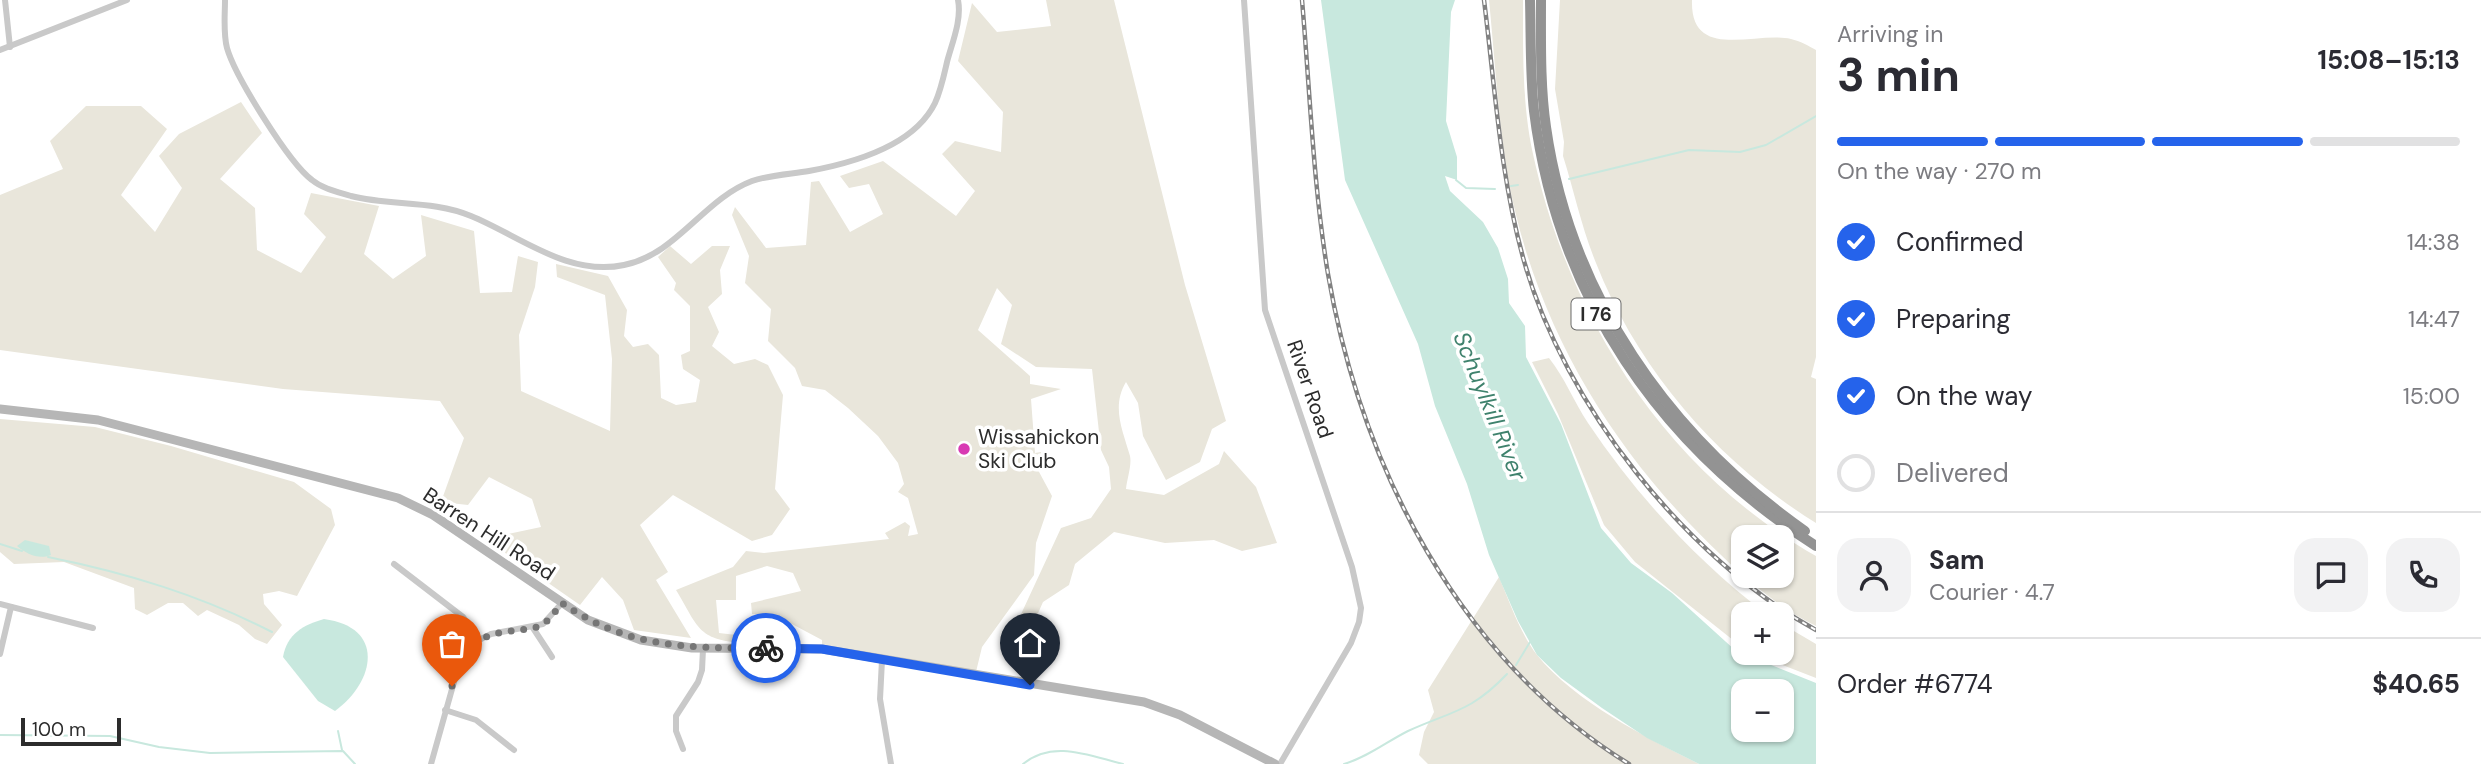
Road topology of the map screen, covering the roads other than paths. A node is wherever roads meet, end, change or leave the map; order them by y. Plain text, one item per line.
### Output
1 (5, 0) edge
2 (127, 0) edge
3 (225, 0) edge
4 (958, 0) edge
5 (1244, 0) edge
6 (1530, 0) edge
7 (1541, 0) edge
8 (10, 47) junction
9 (0, 50) edge
10 (0, 409) edge
11 (1816, 538) edge
12 (1816, 546) edge
13 (394, 564) dead end
14 (562, 603) junction
15 (0, 604) edge
16 (11, 607) junction
17 (93, 628) dead end
18 (533, 628) junction
19 (479, 640) junction
20 (702, 649) junction
21 (0, 654) edge
22 (552, 657) dead end
23 (883, 660) junction
24 (445, 710) junction
25 (682, 748) dead end
26 (514, 750) dead end
27 (430, 764) edge
28 (891, 764) edge
29 (1275, 764) edge
30 (1280, 764) edge

1 - 8 street
2 - 8 street
3 - 4 street
5 - 30 street, River Road
6 - 12 highway, I 76
7 - 11 highway, I 76
8 - 9 street
10 - 14 street, Barren Hill Road
13 - 19 street
14 - 18 street
14 - 20 street, Barren Hill Road
15 - 16 street
16 - 17 street
16 - 21 street
18 - 19 street
18 - 22 street
19 - 24 street
20 - 23 street, Barren Hill Road
20 - 25 street
23 - 28 street
23 - 29 street, Barren Hill Road
24 - 26 street
24 - 27 street

